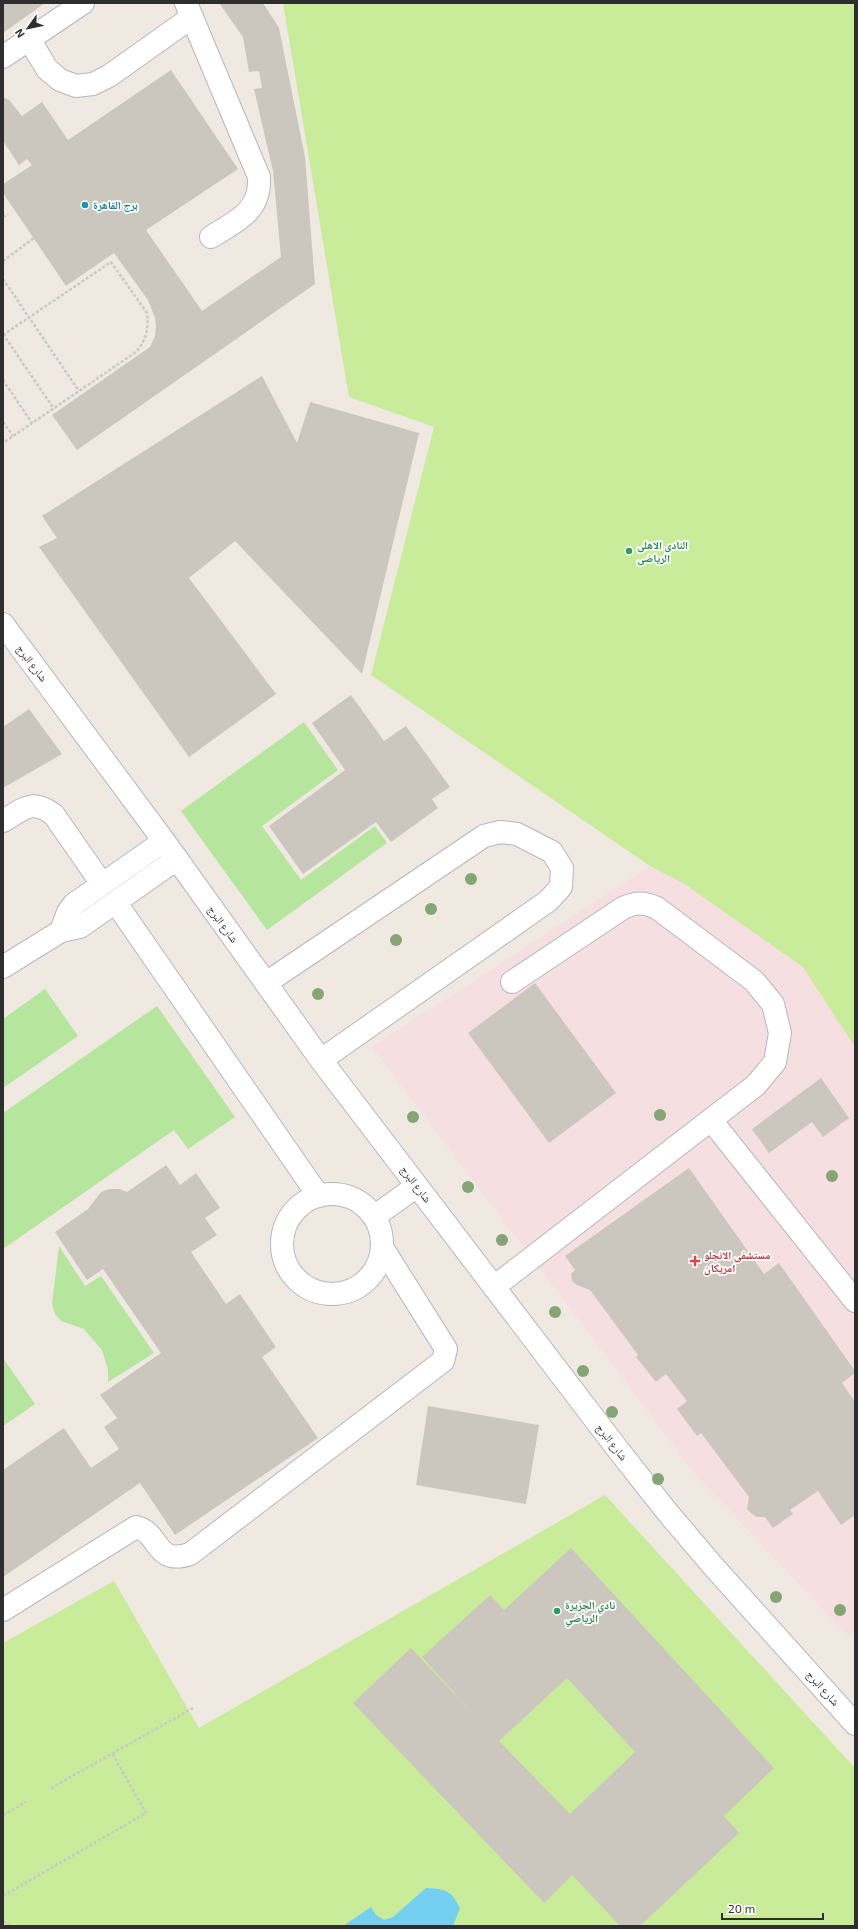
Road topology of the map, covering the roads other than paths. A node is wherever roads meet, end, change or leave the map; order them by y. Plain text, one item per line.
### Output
1 (83, 3) edge
2 (189, 10) edge
3 (29, 39) junction
4 (3, 57) edge
5 (211, 237) dead end
6 (3, 624) edge
7 (3, 821) edge
8 (164, 841) junction
9 (177, 859) junction
10 (102, 884) junction
11 (116, 903) junction
12 (61, 931) junction
13 (3, 967) edge
14 (512, 982) dead end
15 (266, 983) junction
16 (321, 1060) junction
17 (711, 1120) junction
18 (417, 1186) junction
19 (318, 1195) junction
20 (375, 1216) junction
21 (382, 1247) junction
22 (494, 1287) junction
23 (855, 1301) edge
24 (3, 1610) edge
25 (855, 1724) edge

1 - 3 street
2 - 3 street
2 - 5 street
3 - 4 street
6 - 8 street, شارع البرج
7 - 10 street
8 - 9 street, شارع البرج
8 - 10 street
9 - 11 street
9 - 15 street, شارع البرج
10 - 12 street
11 - 12 street
11 - 19 street
12 - 13 street
14 - 17 street
15 - 16 street, شارع البرج
15 - 16 street
16 - 18 street, شارع البرج
17 - 22 street
17 - 23 street
18 - 20 street
18 - 22 street, شارع البرج
19 - 20 street
19 - 21 street
20 - 21 street
21 - 24 street
22 - 25 street, شارع البرج

